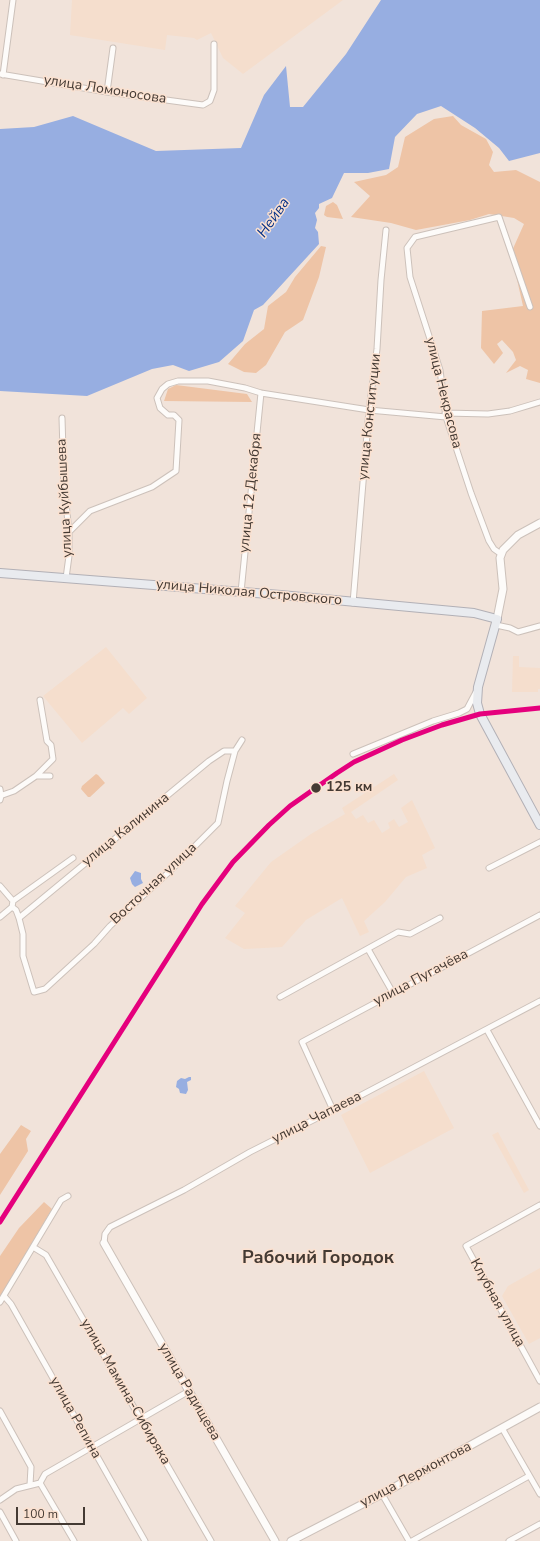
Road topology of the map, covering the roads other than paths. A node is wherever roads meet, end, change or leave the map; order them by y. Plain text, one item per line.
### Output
1 (13, 0) edge
2 (214, 44) dead end
3 (112, 48) dead end
4 (2, 74) edge
5 (108, 92) junction
6 (386, 230) dead end
7 (530, 307) dead end
8 (261, 394) junction
9 (540, 402) edge
10 (369, 410) junction
11 (445, 415) junction
12 (62, 418) dead end
13 (540, 523) edge
14 (69, 532) junction
15 (501, 554) junction
16 (0, 573) edge
17 (66, 578) junction
18 (241, 592) junction
19 (353, 603) junction
20 (496, 622) junction
21 (540, 626) edge
22 (478, 687) junction
23 (40, 700) dead end
24 (242, 740) dead end
25 (235, 751) junction
26 (353, 754) dead end
27 (36, 776) junction
28 (50, 776) dead end
29 (0, 789) edge
30 (0, 797) edge
31 (540, 825) edge
32 (540, 842) edge
33 (73, 858) dead end
34 (489, 868) dead end
35 (0, 886) edge
36 (13, 901) junction
37 (12, 907) junction
38 (540, 914) edge
39 (0, 917) edge
40 (19, 918) junction
41 (440, 918) dead end
42 (368, 949) junction
43 (393, 993) junction
44 (280, 997) dead end
45 (540, 1001) edge
46 (487, 1030) junction
47 (334, 1110) junction
48 (540, 1126) edge
49 (68, 1196) dead end
50 (540, 1206) edge
51 (104, 1243) joint
52 (33, 1247) junction
53 (4, 1296) junction
54 (0, 1302) edge
55 (540, 1381) edge
56 (189, 1391) junction
57 (540, 1407) edge
58 (0, 1411) edge
59 (140, 1418) junction
60 (502, 1428) junction
61 (91, 1446) junction
62 (529, 1476) junction
63 (40, 1483) junction
64 (30, 1485) junction
65 (382, 1494) junction
66 (540, 1494) edge
67 (0, 1500) edge
68 (0, 1512) edge
69 (540, 1524) edge
70 (16, 1541) edge
71 (74, 1541) edge
72 (145, 1541) edge
73 (211, 1541) edge
74 (275, 1541) edge
75 (291, 1541) edge
76 (409, 1541) edge
77 (412, 1541) edge
78 (509, 1541) edge

1 - 4 street
2 - 5 street, улица Ломоносова
3 - 5 street
4 - 5 street, улица Ломоносова
6 - 10 street, улица Конституции
7 - 11 street, улица Некрасова
8 - 10 street
8 - 14 street
8 - 18 street, улица 12 Декабря
9 - 11 street
10 - 11 street
10 - 19 street, улица Конституции
11 - 15 street, улица Некрасова
12 - 14 street, улица Куйбышева
13 - 15 street
14 - 17 street, улица Куйбышева
15 - 20 street
16 - 17 main road, улица Николая Островского
17 - 18 main road, улица Николая Островского
18 - 19 main road, улица Николая Островского
19 - 20 main road, улица Николая Островского
20 - 21 street
20 - 22 main road
22 - 26 street
22 - 31 main road
23 - 27 street
24 - 25 street, Восточная улица
25 - 40 street, улица Калинина
25 - 40 street, Восточная улица
27 - 28 street
27 - 30 street
29 - 30 street
32 - 34 street
33 - 36 street, улица Калинина
35 - 36 street
36 - 37 street
37 - 39 street
37 - 40 street
38 - 43 street, улица Пугачёва
41 - 42 street
42 - 43 street
42 - 44 street
43 - 47 street, улица Пугачёва
45 - 46 street, улица Чапаева
46 - 47 street, улица Чапаева
46 - 48 street
47 - 51 street, улица Чапаева
49 - 52 street
50 - 55 street, Клубная улица
51 - 56 street, улица Радищева
52 - 53 street
52 - 59 street, улица Мамина-Сибиряка
53 - 54 street
53 - 61 street, улица Репина
56 - 59 street
56 - 74 street, улица Радищева
57 - 60 street, улица Лермонтова
58 - 64 street
59 - 61 street
59 - 73 street, улица Мамина-Сибиряка
60 - 62 street
60 - 65 street, улица Лермонтова
61 - 63 street
61 - 72 street, улица Репина
62 - 66 street
62 - 77 street
63 - 64 street
63 - 71 street
64 - 67 street
65 - 75 street, улица Лермонтова
65 - 76 street
68 - 70 street
69 - 78 street

